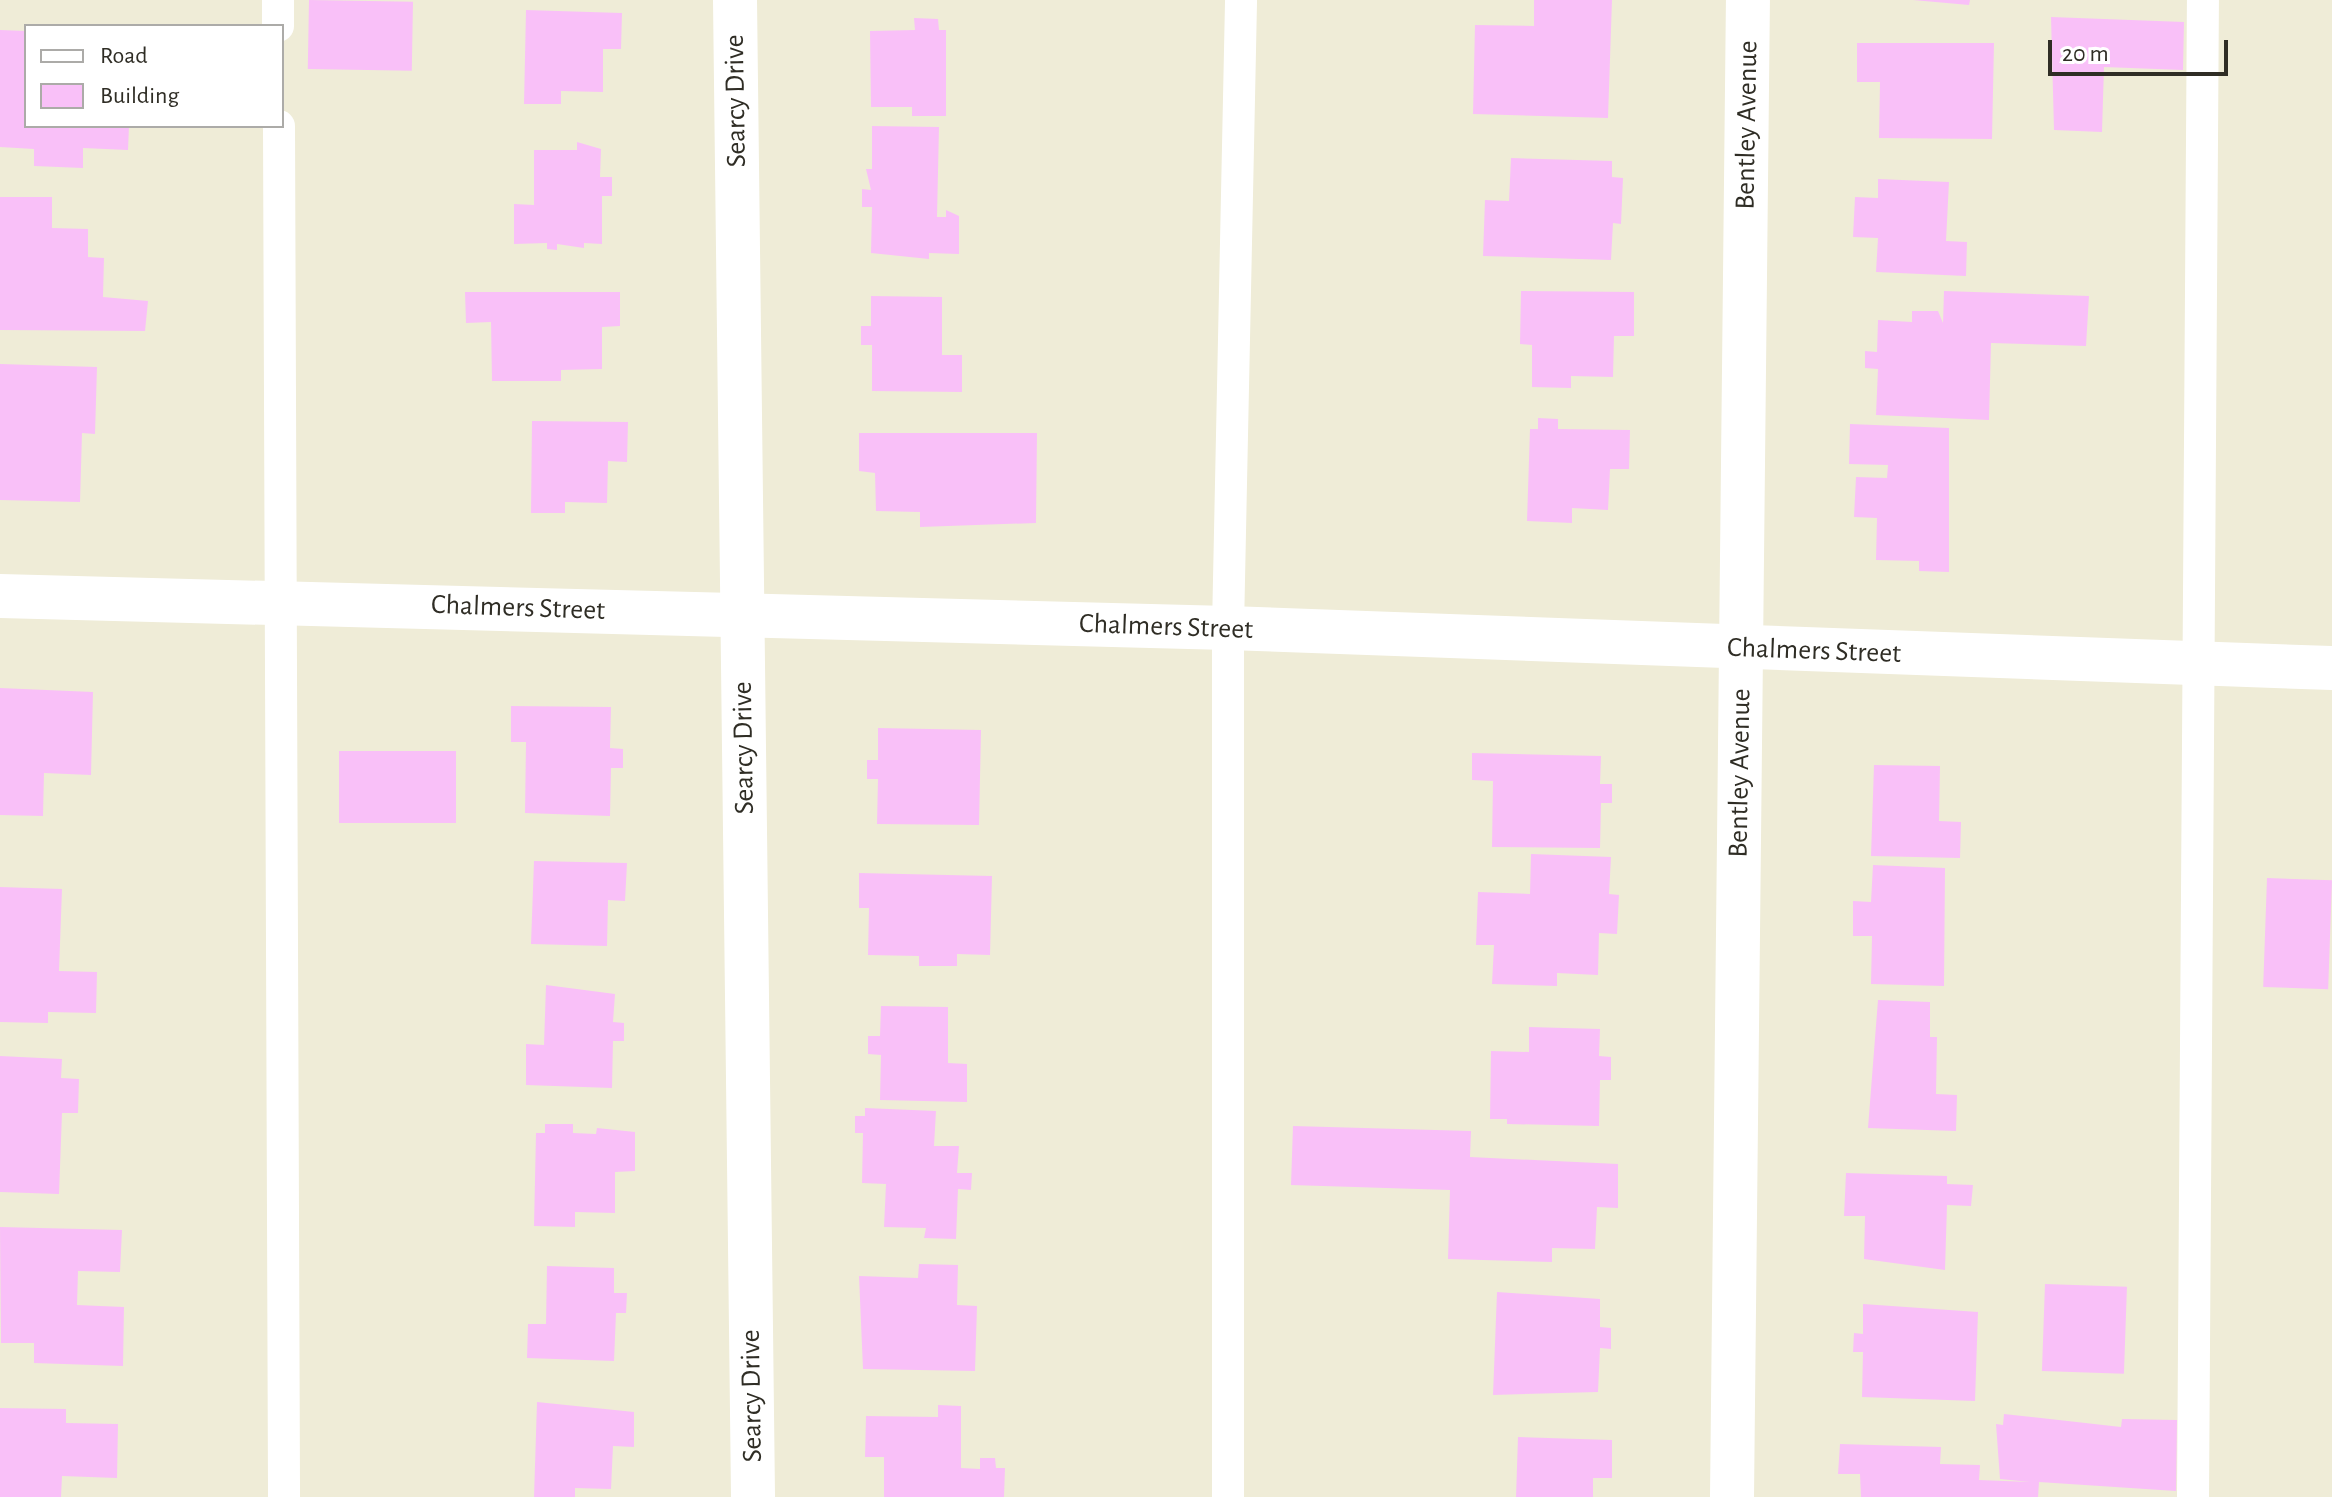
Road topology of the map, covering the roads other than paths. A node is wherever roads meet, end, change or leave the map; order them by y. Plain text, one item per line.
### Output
1 (278, 0) edge
2 (735, 0) edge
3 (1241, 0) edge
4 (1748, 0) edge
5 (2203, 0) edge
6 (278, 24) edge
7 (279, 128) edge
8 (0, 596) edge
9 (283, 601) junction
10 (743, 615) junction
11 (1228, 628) junction
12 (1742, 649) junction
13 (2201, 663) junction
14 (2332, 668) edge
15 (284, 1497) edge
16 (753, 1497) edge
17 (1228, 1497) edge
18 (1732, 1497) edge
19 (2193, 1497) edge

1 - 6 lane
2 - 10 street, Searcy Drive
3 - 11 lane
4 - 12 street, Bentley Avenue
5 - 13 lane
7 - 9 lane
8 - 9 street, Chalmers Street
9 - 10 street, Chalmers Street
9 - 15 lane
10 - 11 street, Chalmers Street
10 - 16 street, Searcy Drive
11 - 12 street, Chalmers Street
11 - 17 lane
12 - 13 street, Chalmers Street
12 - 18 street, Bentley Avenue
13 - 14 street, Chalmers Street
13 - 19 lane

